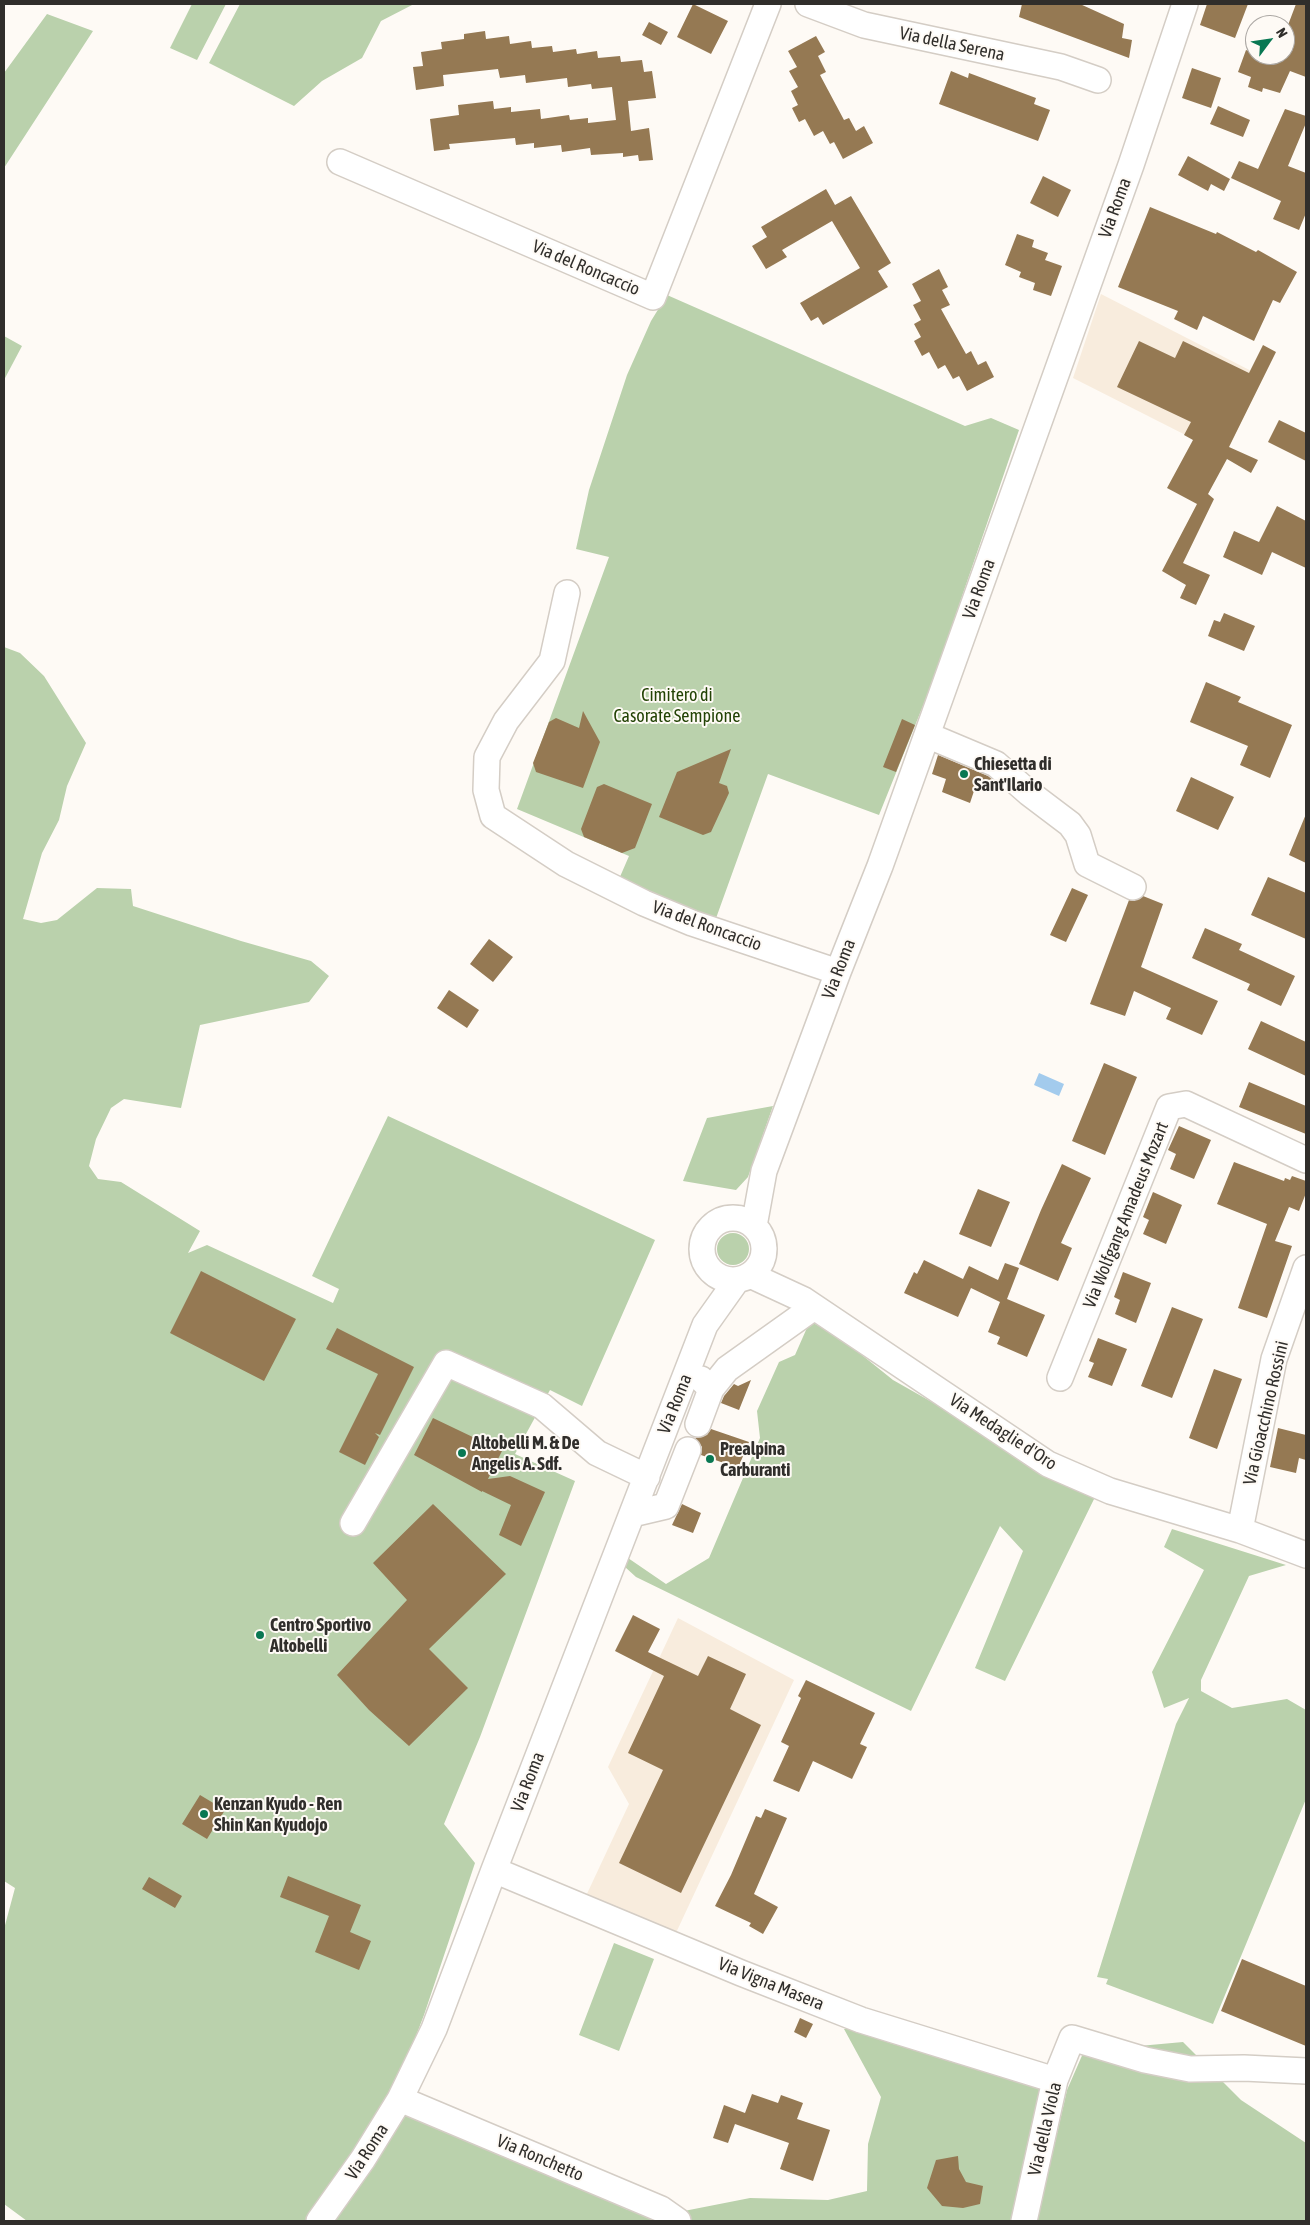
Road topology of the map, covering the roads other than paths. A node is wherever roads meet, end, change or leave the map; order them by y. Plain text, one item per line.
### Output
1 (768, 4) edge
2 (808, 4) edge
3 (1185, 4) edge
4 (1098, 80) dead end
5 (340, 162) dead end
6 (568, 593) dead end
7 (927, 735) junction
8 (1133, 887) dead end
9 (838, 972) junction
10 (1306, 1160) edge
11 (764, 1171) junction
12 (726, 1219) junction
13 (759, 1237) junction
14 (704, 1261) junction
15 (1306, 1268) edge
16 (744, 1278) junction
17 (809, 1304) junction
18 (705, 1325) junction
19 (690, 1368) junction
20 (1060, 1378) dead end
21 (712, 1389) junction
22 (698, 1424) dead end
23 (688, 1450) dead end
24 (647, 1478) junction
25 (632, 1514) junction
26 (353, 1523) dead end
27 (1240, 1530) junction
28 (1306, 1555) edge
29 (494, 1870) junction
30 (1306, 2071) edge
31 (1055, 2080) junction
32 (400, 2099) junction
33 (319, 2221) edge
34 (678, 2221) edge
35 (1024, 2221) edge

1 - 5 street, Via del Roncaccio
2 - 4 street, Via della Serena
3 - 7 street, Via Roma
6 - 9 street, Via del Roncaccio
7 - 8 street
7 - 9 street, Via Roma
9 - 11 street, Via Roma
10 - 20 street, Via Wolfgang Amadeus Mozart
11 - 12 street, Via Roma
11 - 13 street, Via Roma
12 - 13 street
12 - 14 street, Via Roma
13 - 16 street, Via Roma
13 - 17 street, Via Medaglie d'Oro
14 - 16 street
14 - 18 street, Via Roma
15 - 27 street, Via Gioacchino Rossini
16 - 17 street, Via Medaglie d'Oro
16 - 18 street, Via Roma
17 - 21 street
17 - 27 street, Via Medaglie d'Oro
18 - 19 street, Via Roma
19 - 21 street
19 - 24 street, Via Roma
21 - 22 street
23 - 25 street
24 - 25 street, Via Roma
24 - 26 street
25 - 29 street, Via Roma
27 - 28 street, Via Medaglie d'Oro
29 - 31 street, Via Vigna Masera
29 - 32 street, Via Roma
30 - 31 street, Via della Viola
31 - 35 street, Via della Viola
32 - 33 street, Via Roma
32 - 34 street, Via Ronchetto

